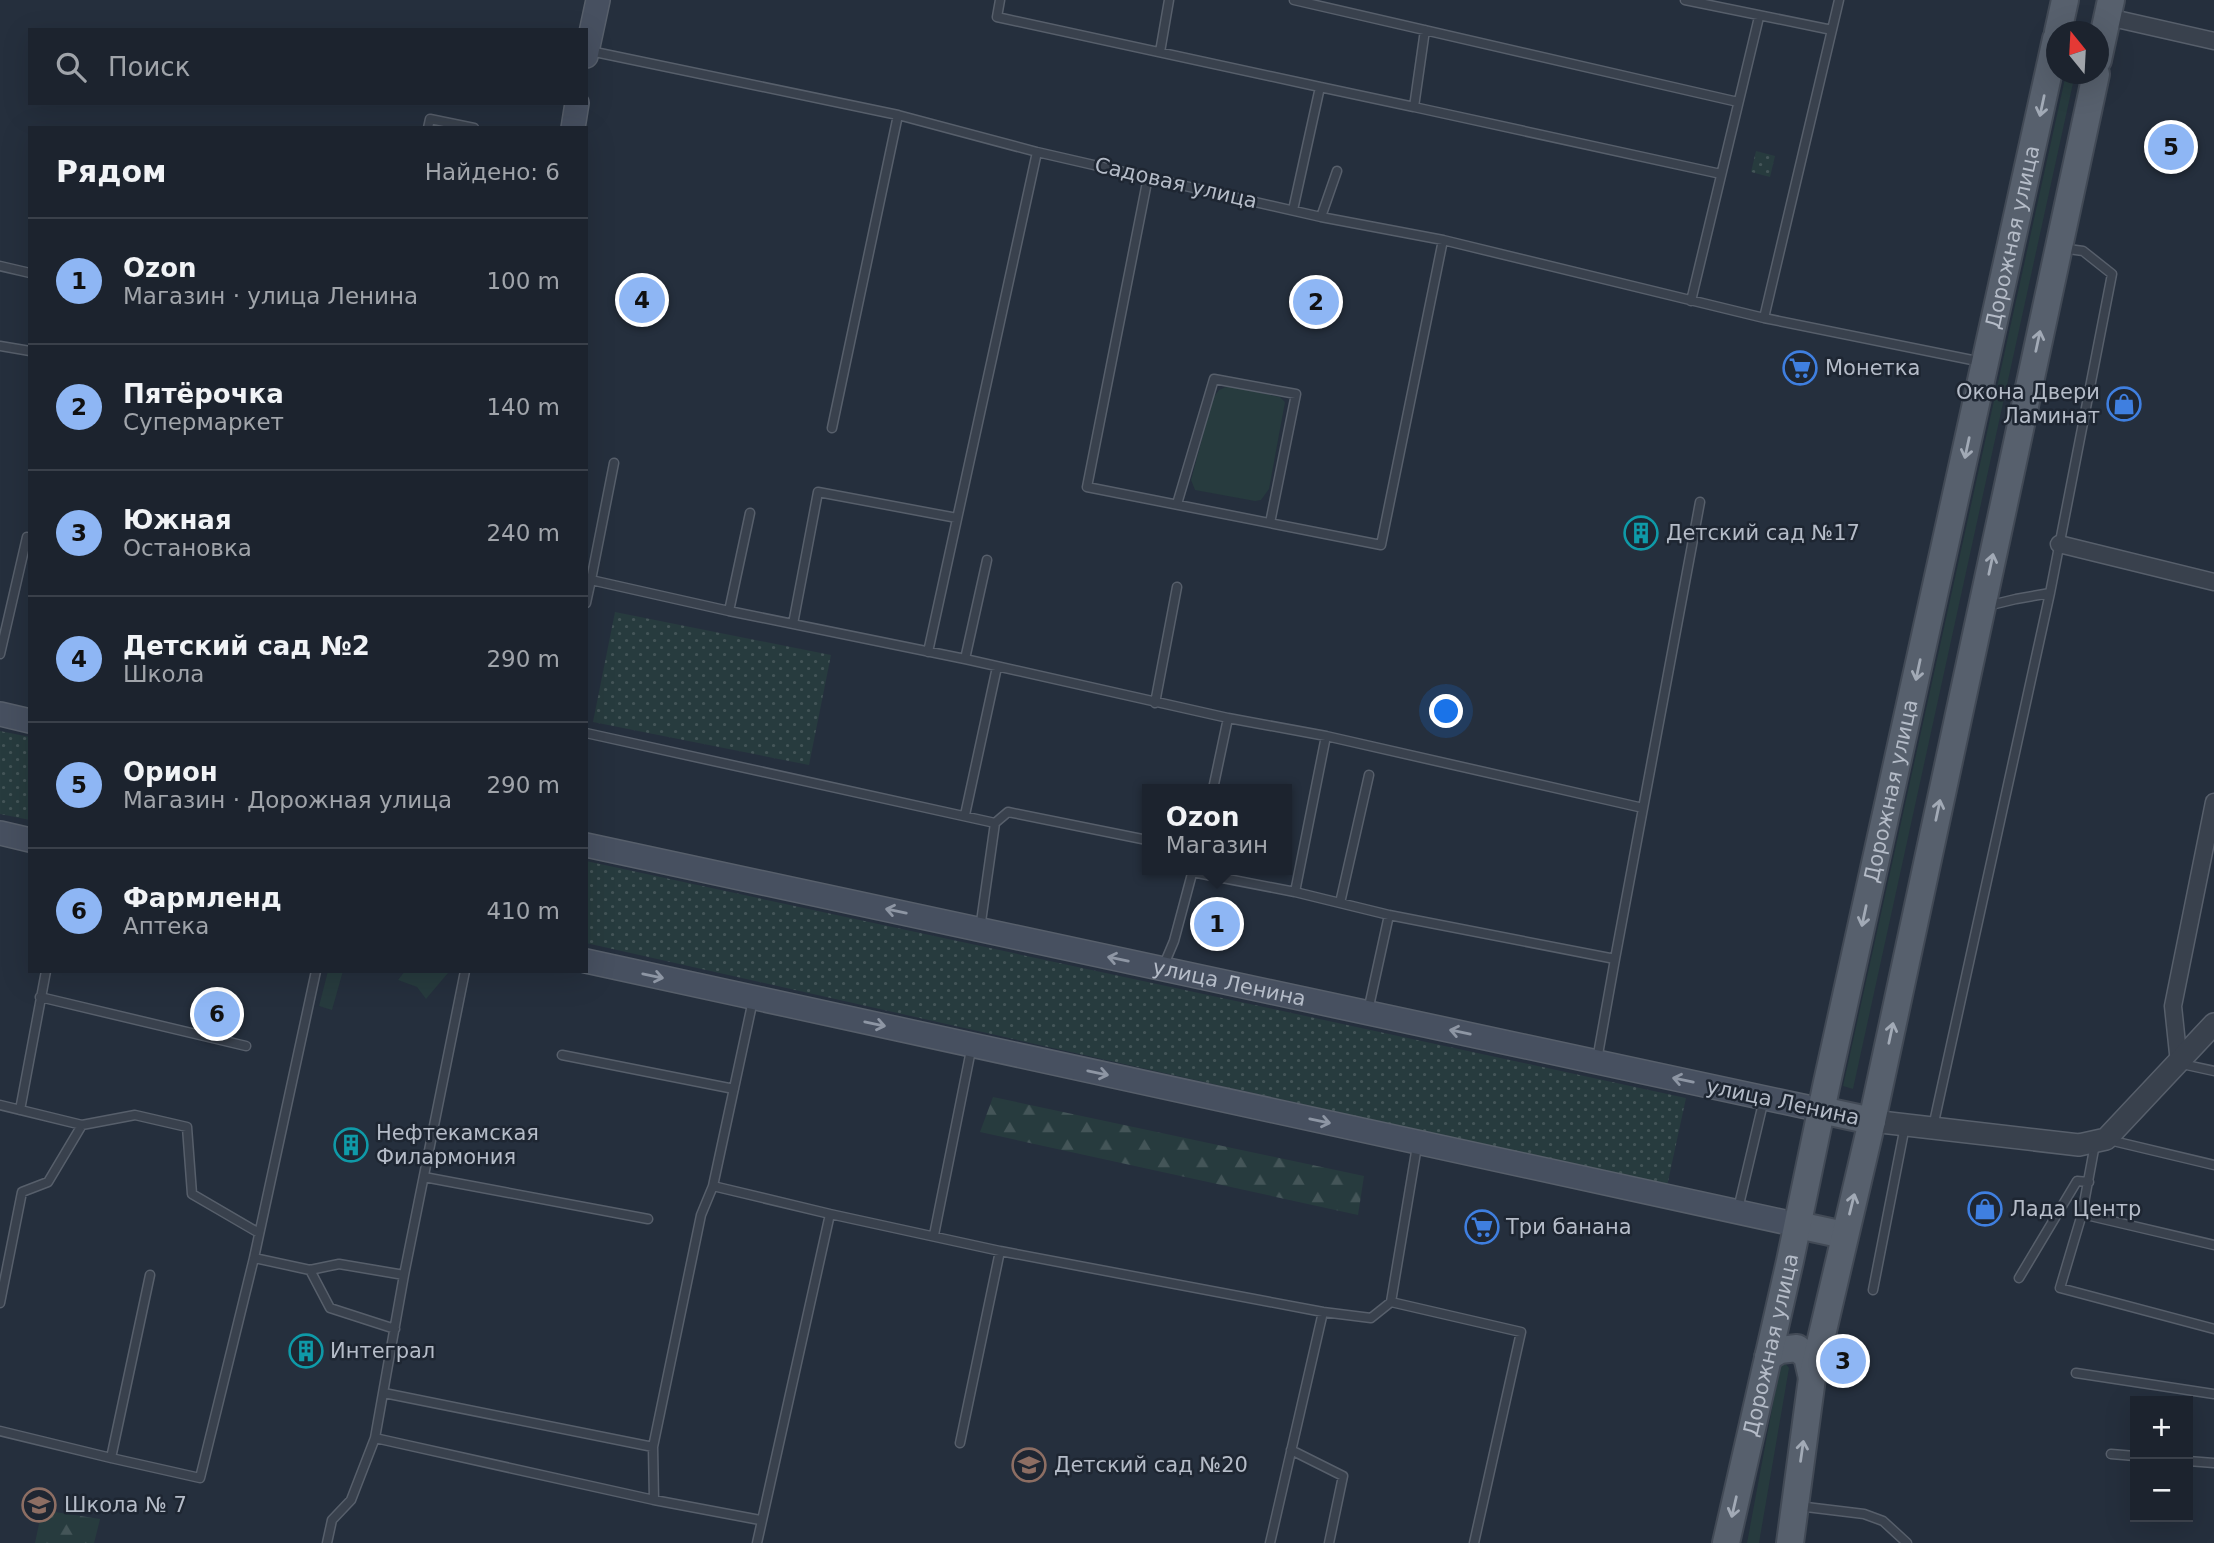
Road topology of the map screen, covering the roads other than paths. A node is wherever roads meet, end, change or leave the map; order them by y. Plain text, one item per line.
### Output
1 (598, 0) edge
2 (1000, 0) edge
3 (1169, 0) edge
4 (1294, 0) edge
5 (1685, 0) edge
6 (1839, 0) edge
7 (2065, 0) edge
8 (2110, 9) edge
9 (1759, 17) junction
10 (2060, 21) edge
11 (1425, 30) junction
12 (1832, 30) junction
13 (2214, 41) edge
14 (588, 48) edge
15 (1160, 52) junction
16 (588, 53) edge
17 (2046, 84) edge
18 (2094, 84) edge
19 (1320, 87) junction
20 (1738, 102) junction
21 (578, 105) edge
22 (1414, 107) junction
23 (898, 115) junction
24 (428, 126) edge
25 (464, 126) edge
26 (573, 126) edge
27 (1037, 152) junction
28 (1337, 171) dead end
29 (1721, 174) junction
30 (1148, 177) junction
31 (1293, 210) junction
32 (1321, 217) junction
33 (1443, 240) junction
34 (2059, 248) junction
35 (0, 266) edge
36 (28, 273) edge
37 (1690, 301) junction
38 (1764, 318) junction
39 (0, 346) edge
40 (28, 351) edge
41 (1985, 363) junction
42 (832, 428) dead end
43 (614, 463) dead end
44 (1700, 502) dead end
45 (1177, 505) junction
46 (750, 513) dead end
47 (957, 518) junction
48 (1270, 523) junction
49 (27, 537) dead end
50 (2059, 544) junction
51 (987, 560) dead end
52 (588, 579) edge
53 (2214, 582) edge
54 (1177, 587) dead end
55 (2050, 593) junction
56 (1982, 607) junction
57 (729, 611) junction
58 (793, 624) junction
59 (928, 652) junction
60 (0, 654) edge
61 (965, 660) junction
62 (997, 667) junction
63 (1155, 702) junction
64 (0, 714) edge
65 (1228, 718) junction
66 (28, 721) edge
67 (588, 733) edge
68 (1326, 737) junction
69 (1369, 775) dead end
70 (1214, 784) edge
71 (2214, 802) edge
72 (1643, 808) junction
73 (965, 815) junction
74 (995, 823) junction
75 (0, 833) edge
76 (1142, 839) edge
77 (28, 840) edge
78 (588, 845) edge
79 (1191, 875) edge
80 (1212, 875) edge
81 (1295, 892) junction
82 (1340, 903) junction
83 (1389, 915) junction
84 (980, 929) junction
85 (1615, 959) junction
86 (588, 961) edge
87 (1163, 969) junction
88 (46, 973) edge
89 (316, 973) edge
90 (465, 973) edge
91 (40, 997) junction
92 (753, 998) junction
93 (1368, 1013) junction
94 (2214, 1024) edge
95 (972, 1045) junction
96 (246, 1046) dead end
97 (562, 1055) dead end
98 (1596, 1062) junction
99 (2179, 1063) junction
100 (2214, 1071) edge
101 (734, 1089) junction
102 (1764, 1098) junction
103 (0, 1105) edge
104 (20, 1110) junction
105 (1821, 1110) junction
106 (1872, 1121) junction
107 (82, 1125) junction
108 (1905, 1126) junction
109 (1933, 1130) junction
110 (2100, 1141) junction
111 (1417, 1142) junction
112 (2214, 1165) edge
113 (424, 1177) junction
114 (2089, 1182) junction
115 (713, 1186) junction
116 (1737, 1212) junction
117 (830, 1214) junction
118 (2082, 1214) junction
119 (648, 1219) dead end
120 (1798, 1225) junction
121 (259, 1233) junction
122 (934, 1235) junction
123 (1844, 1235) junction
124 (2214, 1245) edge
125 (1000, 1251) junction
126 (254, 1258) junction
127 (310, 1270) junction
128 (150, 1275) dead end
129 (404, 1275) junction
130 (2019, 1279) dead end
131 (1873, 1290) dead end
132 (1391, 1302) junction
133 (0, 1304) edge
134 (1323, 1312) junction
135 (395, 1329) junction
136 (2214, 1329) edge
137 (1768, 1357) junction
138 (2076, 1373) dead end
139 (1812, 1378) junction
140 (384, 1393) junction
141 (2214, 1394) edge
142 (0, 1431) edge
143 (375, 1438) junction
144 (960, 1443) dead end
145 (653, 1447) junction
146 (1291, 1450) junction
147 (2111, 1454) dead end
148 (2130, 1456) edge
149 (111, 1458) junction
150 (2193, 1461) edge
151 (2214, 1463) edge
152 (654, 1500) junction
153 (1795, 1505) junction
154 (760, 1520) junction
155 (327, 1543) edge
156 (757, 1543) edge
157 (1270, 1543) edge
158 (1329, 1543) edge
159 (1474, 1543) edge
160 (1726, 1543) edge
161 (1790, 1543) edge
162 (1907, 1543) edge

1 - 14 main road
2 - 15 lane
3 - 15 lane
4 - 11 lane
5 - 9 lane
6 - 12 lane
7 - 10 main road
8 - 13 street
9 - 12 lane
9 - 20 lane
11 - 20 lane
11 - 22 lane
12 - 38 lane
15 - 19 lane
16 - 23 lane, Садовая улица
17 -> 41 main road, Дорожная улица
18 - 34 main road
19 - 22 lane
19 - 31 lane
20 - 29 lane
21 - 26 main road
22 - 29 lane
23 - 27 lane, Садовая улица
23 - 42 lane
24 - 25 lane
27 - 30 lane, Садовая улица
27 - 47 lane
28 - 32 lane
29 - 37 lane
30 - 31 lane, Садовая улица
30 - 45 lane
31 - 32 lane, Садовая улица
32 - 33 lane, Садовая улица
33 - 37 lane, Садовая улица
33 - 48 lane
34 - 50 lane
56 -> 34 main road
35 - 36 lane
37 - 38 lane, Садовая улица
38 - 41 lane, Садовая улица
39 - 40 lane
41 -> 105 main road, Дорожная улица
43 - 52 lane
44 - 72 lane
45 - 48 lane
45 - 48 lane
46 - 57 lane
47 - 58 lane
47 - 59 lane
49 - 60 lane
50 - 53 street
50 - 55 lane
51 - 61 lane
52 - 57 lane
54 - 63 lane
55 - 56 lane
55 - 109 lane
106 -> 56 main road
57 - 58 lane
58 - 59 lane
59 - 61 lane
61 - 62 lane
62 - 63 lane
62 - 73 lane
63 - 65 lane
64 - 66 main road
65 - 68 lane
65 - 70 lane
67 - 73 lane
68 - 72 lane
68 - 81 lane
69 - 82 lane
71 - 99 street
72 - 85 lane
73 - 74 lane
74 - 76 lane
74 - 84 lane
75 - 77 main road
84 -> 78 main road, улица Ленина
79 - 87 lane
80 - 81 lane
81 - 82 lane
82 - 83 lane
83 - 85 lane
83 - 93 lane
87 -> 84 main road, улица Ленина
85 - 98 lane
86 -> 92 main road
87 - 93 main road, улица Ленина
88 - 91 lane
89 - 121 lane
90 - 113 lane
91 - 96 lane
91 - 104 lane
92 -> 95 main road
92 - 101 lane
98 -> 93 main road, улица Ленина
94 - 99 street
95 -> 111 main road
95 - 122 lane
97 - 101 lane
102 -> 98 main road, улица Ленина
99 - 100 lane
99 - 110 street
101 - 115 lane
102 - 105 main road, улица Ленина
102 - 116 lane
103 - 104 lane
104 - 107 lane
105 - 106 main road, улица Ленина
105 - 120 main road, Дорожная улица
106 - 108 street
123 -> 106 main road
107 - 121 lane
107 - 133 lane
108 - 109 street
108 - 131 lane
109 - 110 street
110 - 112 lane
110 - 114 lane
111 - 116 main road
111 - 132 lane
113 - 119 lane
113 - 129 lane
114 - 118 lane
114 - 130 lane
115 - 117 lane
115 - 145 lane
116 - 120 main road
117 - 122 lane
117 - 154 lane
118 - 124 lane
118 - 136 lane
120 - 123 main road
120 - 137 main road, Дорожная улица
121 - 126 lane
122 - 125 lane
123 - 139 main road
125 - 134 lane
125 - 144 lane
126 - 127 lane
126 - 149 lane
127 - 129 lane
127 - 135 lane
128 - 149 lane
129 - 135 lane
132 - 134 lane
132 - 159 lane
134 - 146 lane
135 - 140 lane
137 - 139 main road
137 -> 160 main road, Дорожная улица
138 - 141 lane
153 -> 139 main road
140 - 143 lane
140 - 145 lane
142 - 149 lane
143 - 152 lane
143 - 155 lane
145 - 152 lane
146 - 157 lane
146 - 158 lane
147 - 148 lane
150 - 151 lane
152 - 154 lane
153 - 161 main road
153 - 162 lane
154 - 156 lane

